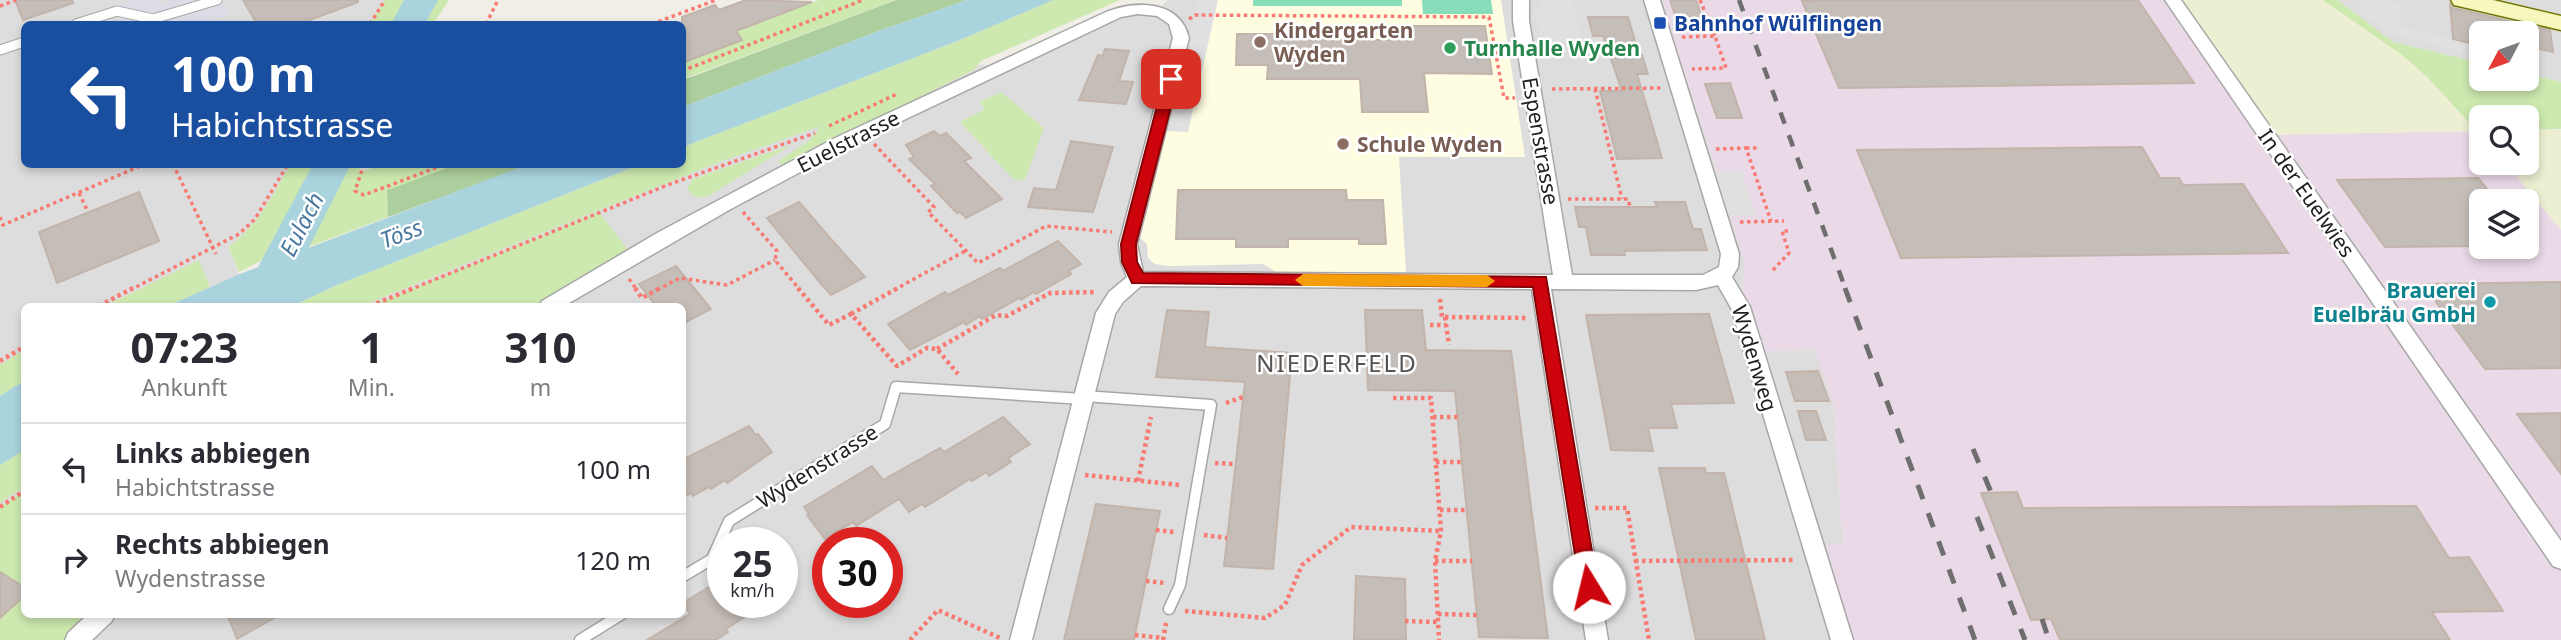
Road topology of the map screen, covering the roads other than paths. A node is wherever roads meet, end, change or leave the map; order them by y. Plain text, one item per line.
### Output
1 (217, 0) edge
2 (1521, 0) edge
3 (1653, 0) edge
4 (2173, 0) edge
5 (2462, 0) edge
6 (85, 21) edge
7 (2561, 23) edge
8 (0, 36) edge
9 (21, 43) edge
10 (2, 49) edge
11 (1722, 276) junction
12 (1137, 279) junction
13 (1540, 282) junction
14 (1564, 282) junction
15 (554, 303) edge
16 (1083, 398) junction
17 (2561, 559) edge
18 (686, 575) edge
19 (1169, 609) road end
20 (100, 618) edge
21 (616, 618) edge
22 (76, 640) edge
23 (580, 640) edge
24 (1021, 640) edge
25 (1597, 640) edge
26 (1842, 640) edge

1 - 6 lane
2 - 14 street, Espenstrasse
3 - 11 street
4 - 17 street, In der Euelwies
5 - 7 street
8 - 10 lane
9 - 10 lane
11 - 14 street
11 - 26 street, Wydenweg
12 - 13 street
12 - 15 street, Euelstrasse
12 - 16 street
13 - 14 street
13 - 25 street
16 - 18 lane, Wydenstrasse
16 - 19 lane
16 - 24 street
20 - 22 street
21 - 23 lane

